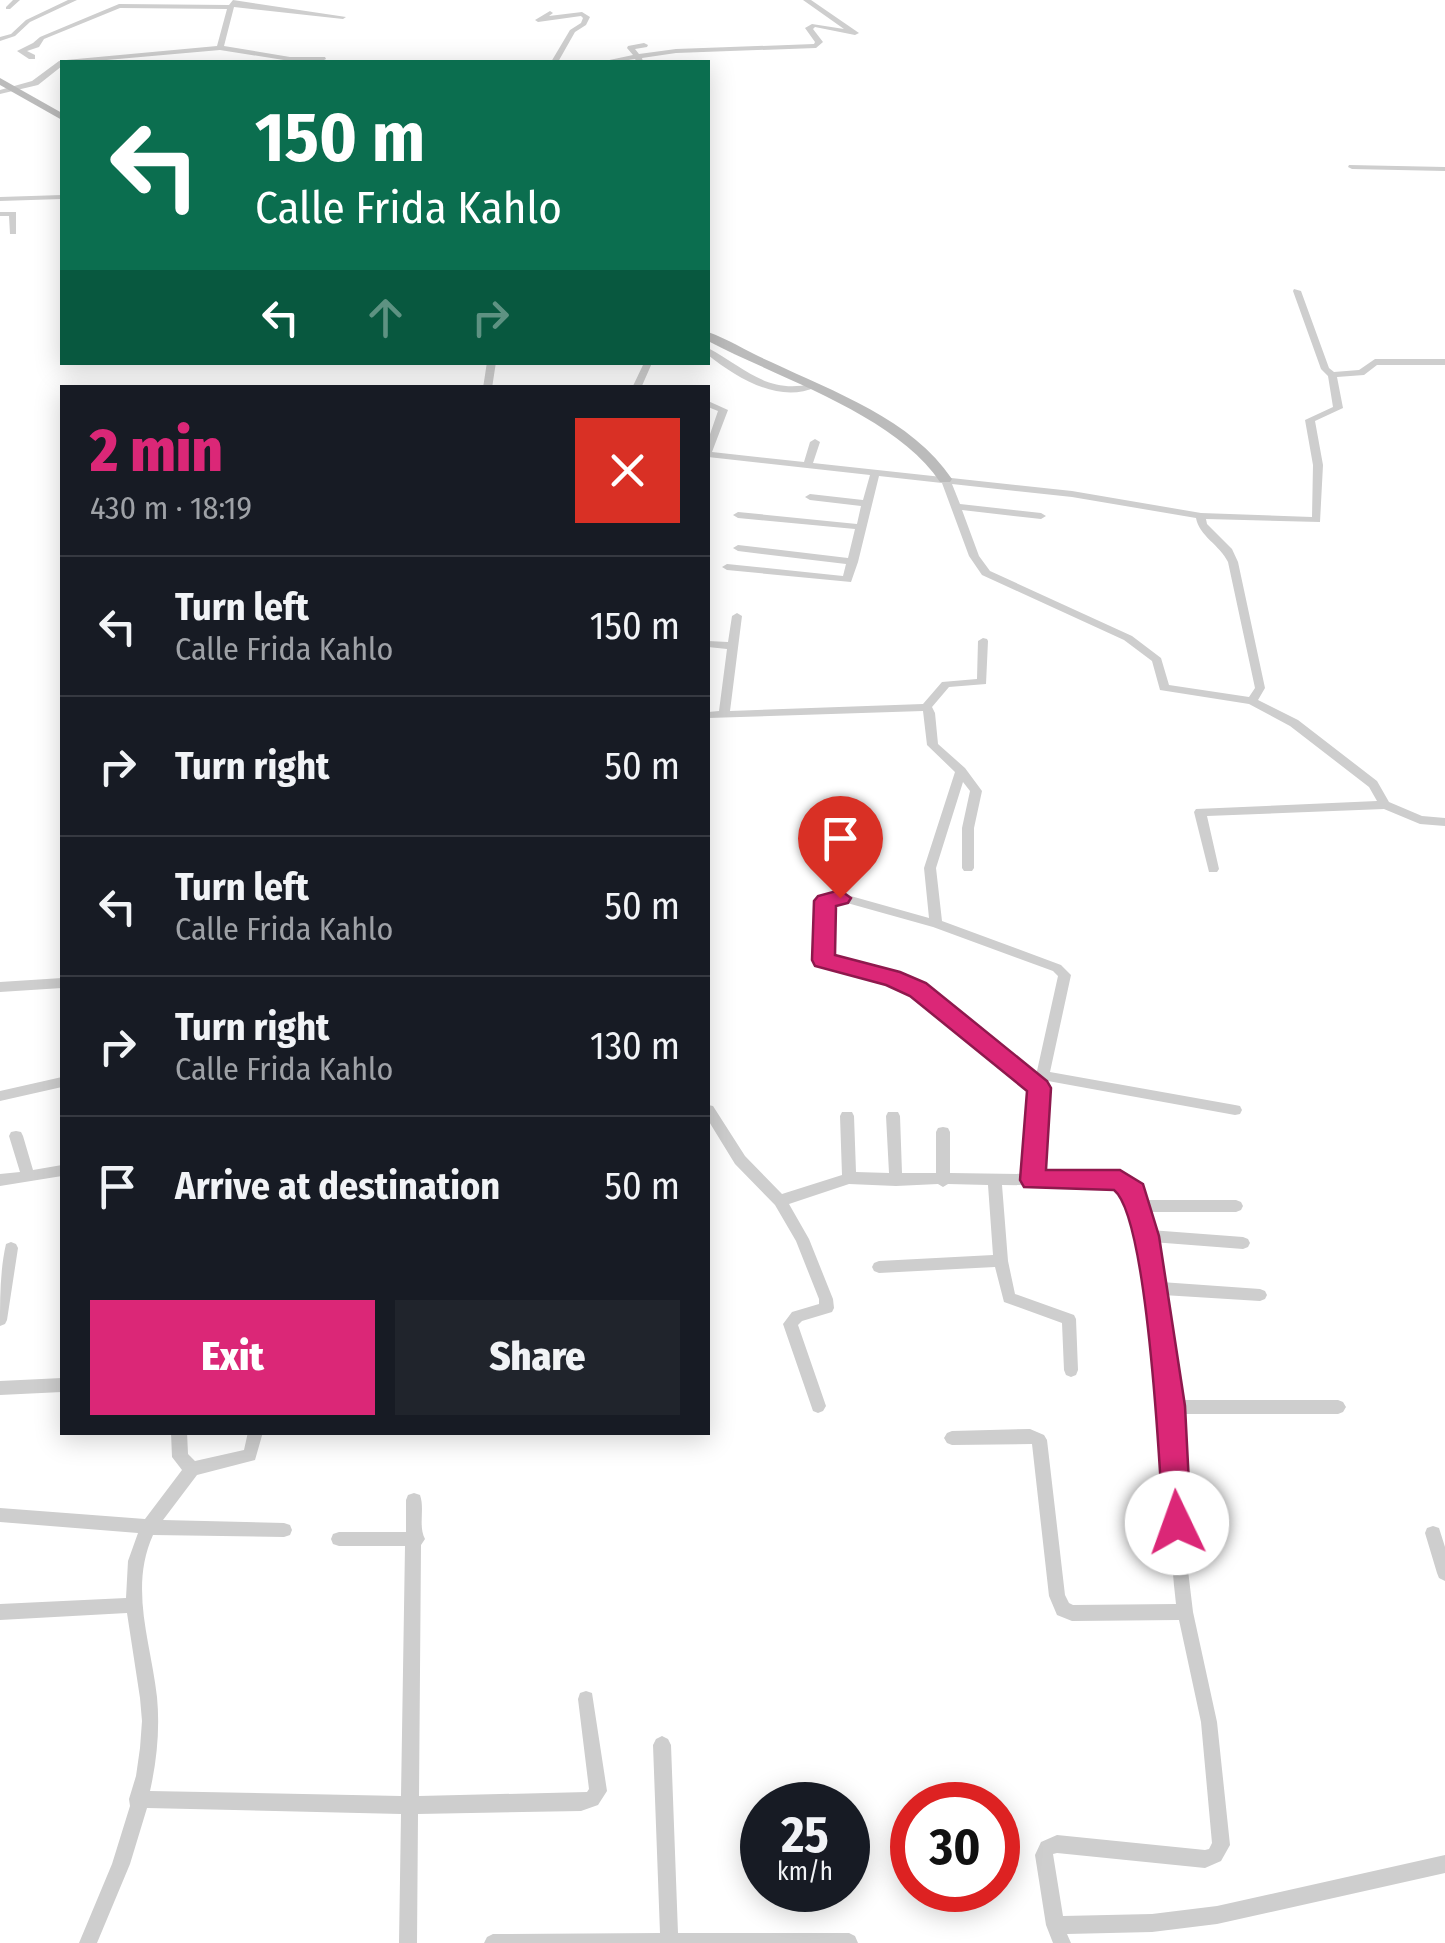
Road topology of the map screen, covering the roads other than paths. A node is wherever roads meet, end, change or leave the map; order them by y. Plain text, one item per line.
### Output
1 (17, 0) edge
2 (74, 0) edge
3 (806, 0) edge
4 (234, 3) edge
5 (8, 8) dead end
6 (550, 13) dead end
7 (343, 17) dead end
8 (0, 40) edge
9 (644, 45) dead end
10 (220, 48) junction
11 (21, 51) junction
12 (32, 58) dead end
13 (322, 59) dead end
14 (95, 60) edge
15 (284, 60) edge
16 (306, 60) edge
17 (556, 60) edge
18 (640, 60) edge
19 (60, 65) edge
20 (0, 81) edge
21 (17, 89) junction
22 (0, 92) edge
23 (60, 116) edge
24 (1352, 167) dead end
25 (1445, 169) edge
26 (60, 196) edge
27 (0, 199) edge
28 (0, 214) edge
29 (14, 232) dead end
30 (1297, 291) dead end
31 (710, 337) edge
32 (710, 352) edge
33 (1445, 362) edge
34 (1332, 375) junction
35 (811, 387) junction
36 (710, 405) edge
37 (815, 442) dead end
38 (710, 446) edge
39 (710, 452) edge
40 (808, 464) junction
41 (875, 472) junction
42 (945, 479) junction
43 (810, 497) dead end
44 (868, 504) junction
45 (959, 507) junction
46 (738, 515) dead end
47 (1042, 516) dead end
48 (1201, 516) junction
49 (862, 527) junction
50 (738, 548) dead end
51 (853, 562) junction
52 (727, 567) dead end
53 (737, 616) dead end
54 (983, 641) dead end
55 (710, 644) edge
56 (733, 646) junction
57 (1252, 700) junction
58 (926, 707) junction
59 (724, 714) junction
60 (710, 715) edge
61 (961, 771) junction
62 (1385, 806) junction
63 (1445, 822) edge
64 (968, 868) dead end
65 (1213, 868) dead end
66 (936, 924) junction
67 (60, 983) edge
68 (0, 987) edge
69 (1040, 1081) junction
70 (60, 1082) edge
71 (0, 1096) edge
72 (1235, 1110) dead end
73 (710, 1113) edge
74 (847, 1116) dead end
75 (893, 1116) dead end
76 (943, 1132) dead end
77 (16, 1136) dead end
78 (60, 1171) edge
79 (28, 1176) junction
80 (849, 1178) junction
81 (0, 1180) edge
82 (896, 1180) junction
83 (944, 1180) junction
84 (1032, 1180) junction
85 (994, 1182) junction
86 (780, 1200) junction
87 (1138, 1206) junction
88 (1236, 1206) dead end
89 (1146, 1236) junction
90 (1243, 1244) dead end
91 (11, 1248) dead end
92 (1001, 1260) junction
93 (879, 1267) dead end
94 (1155, 1288) junction
95 (1260, 1295) dead end
96 (0, 1320) edge
97 (1071, 1370) dead end
98 (60, 1385) edge
99 (0, 1388) edge
100 (818, 1406) dead end
101 (1172, 1406) junction
102 (1338, 1407) dead end
103 (179, 1435) edge
104 (255, 1435) edge
105 (952, 1438) dead end
106 (192, 1470) junction
107 (414, 1500) dead end
108 (0, 1515) edge
109 (150, 1527) junction
110 (284, 1530) dead end
111 (1433, 1533) dead end
112 (339, 1539) dead end
113 (416, 1539) junction
114 (1445, 1573) edge
115 (133, 1605) junction
116 (0, 1612) edge
117 (1185, 1612) junction
118 (586, 1699) dead end
119 (662, 1745) dead end
120 (138, 1799) junction
121 (409, 1805) junction
122 (1445, 1864) edge
123 (1058, 1934) edge
124 (670, 1941) edge
125 (849, 1942) edge
126 (88, 1943) edge
127 (408, 1943) edge
128 (493, 1943) edge

1 - 5 street
2 - 8 street
3 - 18 street
4 - 7 street
4 - 10 street
4 - 11 street
6 - 17 street
8 - 11 street
9 - 18 street
10 - 14 street
10 - 15 street
11 - 12 street
13 - 16 street
19 - 21 street
20 - 21 street
21 - 22 street
21 - 23 street
24 - 25 street
26 - 27 street
28 - 29 street
30 - 34 street
31 - 35 street
32 - 35 street
33 - 34 street
34 - 48 street
35 - 42 street
36 - 38 street
37 - 40 street
39 - 40 street
40 - 41 street
41 - 42 street
41 - 44 street
42 - 45 street
42 - 48 street
43 - 44 street
44 - 49 street
45 - 47 street
45 - 57 street
46 - 49 street
48 - 57 street
49 - 51 street
50 - 51 street
51 - 52 street
53 - 56 street
54 - 58 street
55 - 56 street
56 - 59 street
57 - 62 street
58 - 59 street
58 - 61 street
59 - 60 street
61 - 64 street
61 - 66 street
62 - 63 street
62 - 65 street
66 - 69 street
66 - 69 street
67 - 68 street
69 - 72 street
69 - 84 street
70 - 71 street
73 - 86 street
74 - 80 street
75 - 82 street
76 - 83 street
77 - 79 street
78 - 79 street
79 - 81 street
80 - 82 street
80 - 86 street
82 - 83 street
83 - 85 street
84 - 85 street
84 - 87 street
85 - 92 street
86 - 100 street
87 - 88 street
87 - 89 street
89 - 90 street
89 - 94 street
91 - 96 street
92 - 93 street
92 - 97 street
94 - 95 street
94 - 101 street
98 - 99 street
101 - 102 street
101 - 117 street
103 - 106 street
104 - 106 street
105 - 117 street
106 - 109 street
107 - 113 street
108 - 109 street
109 - 110 street
109 - 115 street
111 - 114 street
112 - 113 street
113 - 121 street
115 - 116 street
115 - 120 street
117 - 123 street
118 - 121 street
119 - 124 street
120 - 121 street
120 - 126 street
121 - 127 street
122 - 123 street
124 - 125 street
124 - 128 street

